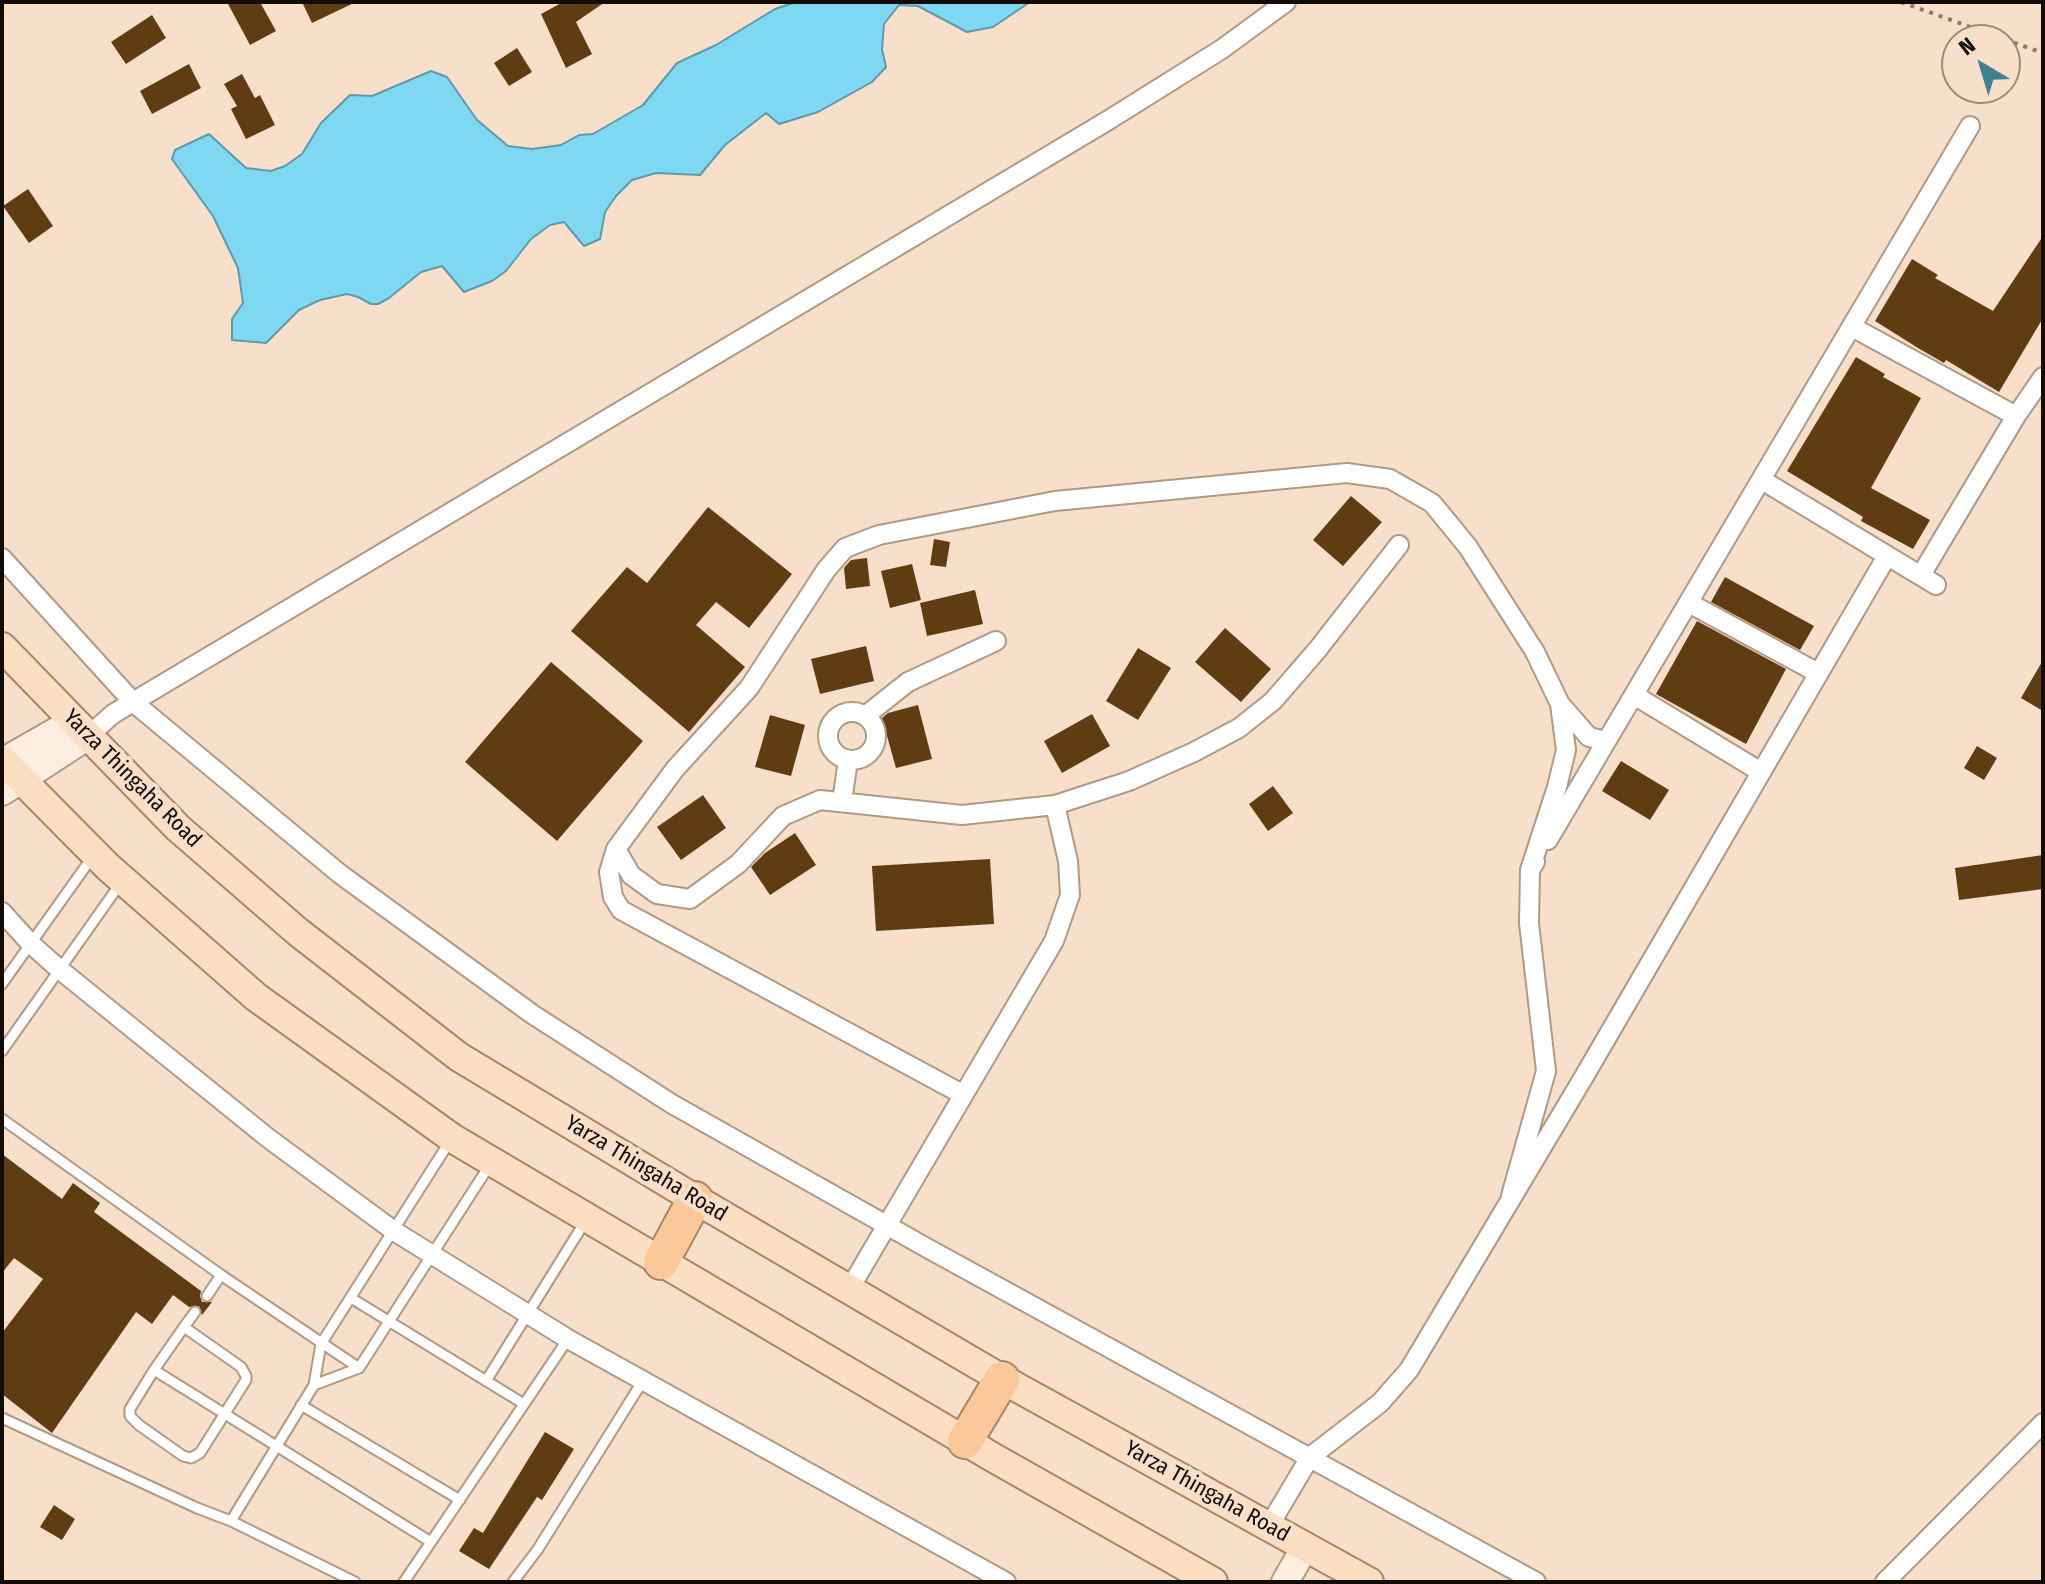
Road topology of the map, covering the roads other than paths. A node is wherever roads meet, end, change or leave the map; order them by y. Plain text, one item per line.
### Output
1 (1286, 2) edge
2 (1970, 126) dead end
3 (1852, 327) junction
4 (2043, 377) edge
5 (2016, 416) junction
6 (1762, 480) junction
7 (1399, 545) dead end
8 (1887, 556) junction
9 (2, 558) edge
10 (1689, 603) junction
11 (996, 641) dead end
12 (2, 647) edge
13 (1818, 673) junction
14 (1634, 695) junction
15 (133, 702) junction
16 (1560, 704) junction
17 (865, 716) junction
18 (80, 729) junction
19 (1606, 741) junction
20 (848, 760) junction
21 (6, 771) edge
22 (1761, 772) junction
23 (842, 802) junction
24 (1055, 805) junction
25 (616, 849) junction
26 (95, 853) junction
27 (1530, 870) junction
28 (123, 881) junction
29 (2, 912) edge
30 (31, 944) junction
31 (59, 969) junction
32 (2, 984) edge
33 (2, 1051) edge
34 (962, 1094) junction
35 (2, 1119) edge
36 (452, 1138) junction
37 (491, 1162) junction
38 (1511, 1196) junction
39 (695, 1199) junction
40 (587, 1218) junction
41 (888, 1225) junction
42 (394, 1231) junction
43 (432, 1256) junction
44 (661, 1262) junction
45 (221, 1275) junction
46 (850, 1288) junction
47 (207, 1296) dead end
48 (351, 1298) junction
49 (195, 1312) dead end
50 (526, 1314) junction
51 (389, 1320) junction
52 (184, 1327) junction
53 (568, 1339) junction
54 (321, 1344) junction
55 (359, 1368) junction
56 (154, 1370) junction
57 (1002, 1379) junction
58 (486, 1381) junction
59 (642, 1382) junction
60 (314, 1385) junction
61 (524, 1404) junction
62 (301, 1405) junction
63 (224, 1415) junction
64 (2, 1418) edge
65 (2043, 1423) edge
66 (965, 1441) junction
67 (276, 1445) junction
68 (1310, 1457) junction
69 (460, 1500) junction
70 (231, 1521) junction
71 (1269, 1526) junction
72 (431, 1542) junction
73 (1305, 1547) junction
74 (355, 1582) edge
75 (404, 1582) edge
76 (513, 1582) edge
77 (1006, 1582) edge
78 (1213, 1582) edge
79 (1285, 1582) edge
80 (1369, 1582) edge
81 (1536, 1582) edge
82 (1885, 1582) edge

1 - 15 street
2 - 3 street
3 - 5 street
3 - 6 street
4 - 5 street
5 - 8 street
6 - 8 street
6 - 10 street
7 - 24 street
8 - 13 street
9 - 15 street
10 - 13 street
10 - 14 street
11 - 17 street
12 - 18 main road, Yarza Thingaha Road
13 - 22 street
14 - 19 street
14 - 22 street
15 - 18 street
15 - 41 street
16 - 19 street
16 - 25 street
16 - 27 street
17 - 20 street
17 - 20 street
18 - 21 street
18 - 39 main road, Yarza Thingaha Road
19 - 27 street
20 - 23 street
21 - 26 main road
22 - 38 street
23 - 24 street
23 - 25 street
24 - 34 street
25 - 34 street
26 - 28 main road
26 - 30 lane
27 - 38 street
28 - 31 lane
28 - 36 main road
29 - 30 street
30 - 31 street
30 - 32 lane
31 - 33 lane
31 - 42 street
34 - 41 street
35 - 45 lane
36 - 37 main road
36 - 42 lane
37 - 40 main road
37 - 43 lane
38 - 68 street
39 - 44 highway
39 - 46 main road, Yarza Thingaha Road
40 - 44 main road
40 - 50 lane
41 - 46 street
41 - 68 street
42 - 43 street
42 - 48 lane
43 - 50 street
43 - 51 lane
44 - 66 main road
45 - 47 lane
45 - 54 lane
46 - 57 main road, Yarza Thingaha Road
48 - 51 lane
48 - 54 lane
49 - 52 lane
50 - 53 street
50 - 58 lane
51 - 55 lane
51 - 58 lane
52 - 56 lane
52 - 63 lane
53 - 59 street
53 - 61 lane
54 - 55 lane
54 - 60 lane
55 - 60 lane
56 - 63 lane
56 - 63 lane
57 - 66 highway
57 - 71 main road, Yarza Thingaha Road
58 - 61 lane
59 - 76 lane
59 - 77 street
60 - 62 lane
61 - 69 lane
62 - 67 lane
62 - 69 lane
63 - 67 lane
64 - 70 lane
65 - 82 street
66 - 78 main road
67 - 70 lane
67 - 72 lane
68 - 71 street
68 - 81 street
69 - 72 lane
70 - 74 lane
71 - 73 main road, Yarza Thingaha Road
72 - 75 lane
73 - 79 street
73 - 80 main road, Yarza Thingaha Road

